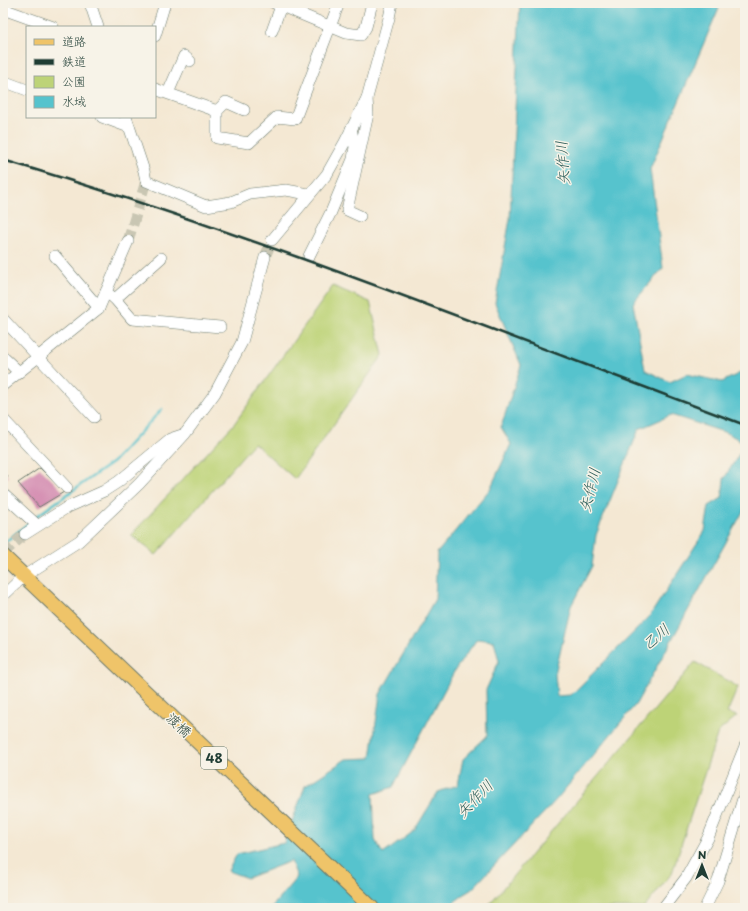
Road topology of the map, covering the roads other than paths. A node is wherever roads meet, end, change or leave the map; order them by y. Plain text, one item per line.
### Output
1 (90, 3) edge
2 (164, 3) edge
3 (339, 3) edge
4 (372, 3) edge
5 (392, 3) edge
6 (279, 4) edge
7 (3, 9) edge
8 (50, 26) edge
9 (98, 26) edge
10 (330, 26) junction
11 (272, 31) dead end
12 (156, 32) edge
13 (190, 61) dead end
14 (3, 81) edge
15 (156, 89) edge
16 (26, 90) edge
17 (168, 93) junction
18 (367, 98) junction
19 (217, 110) junction
20 (244, 110) dead end
21 (111, 118) edge
22 (129, 120) edge
23 (352, 129) junction
24 (308, 194) junction
25 (360, 216) dead end
26 (272, 240) tunnel mouth
27 (128, 241) tunnel mouth
28 (55, 256) dead end
29 (309, 256) dead end
30 (265, 257) tunnel mouth
31 (161, 258) dead end
32 (106, 292) junction
33 (115, 299) junction
34 (99, 308) junction
35 (3, 319) edge
36 (220, 326) dead end
37 (3, 357) edge
38 (39, 357) junction
39 (19, 372) junction
40 (3, 385) edge
41 (94, 418) dead end
42 (3, 419) edge
43 (185, 434) junction
44 (66, 488) dead end
45 (3, 494) edge
46 (37, 525) junction
47 (25, 534) tunnel mouth
48 (3, 556) edge
49 (24, 576) junction
50 (3, 596) edge
51 (745, 746) edge
52 (745, 792) edge
53 (372, 908) edge
54 (663, 908) edge
55 (705, 908) edge

1 - 9 street
2 - 12 street
3 - 10 street
4 - 10 street
5 - 18 street
6 - 10 street
6 - 11 street
7 - 8 street
10 - 19 street
13 - 17 street
14 - 16 street
15 - 17 street
17 - 19 street
18 - 23 street
18 - 25 street
19 - 20 street
21 - 22 street
22 - 24 street
23 - 24 street
23 - 29 street
24 - 26 street
27 - 32 street
28 - 34 street
30 - 43 street
31 - 33 street
32 - 33 street
32 - 34 street
33 - 36 street
34 - 38 street
35 - 38 street
37 - 39 street
38 - 39 street
38 - 41 street
39 - 40 street
42 - 44 street
43 - 46 street
43 - 49 street
45 - 46 street
46 - 47 street
48 - 49 main road, 48
49 - 50 street
49 - 53 main road, 渡橋 / 48
51 - 54 street
52 - 55 street

